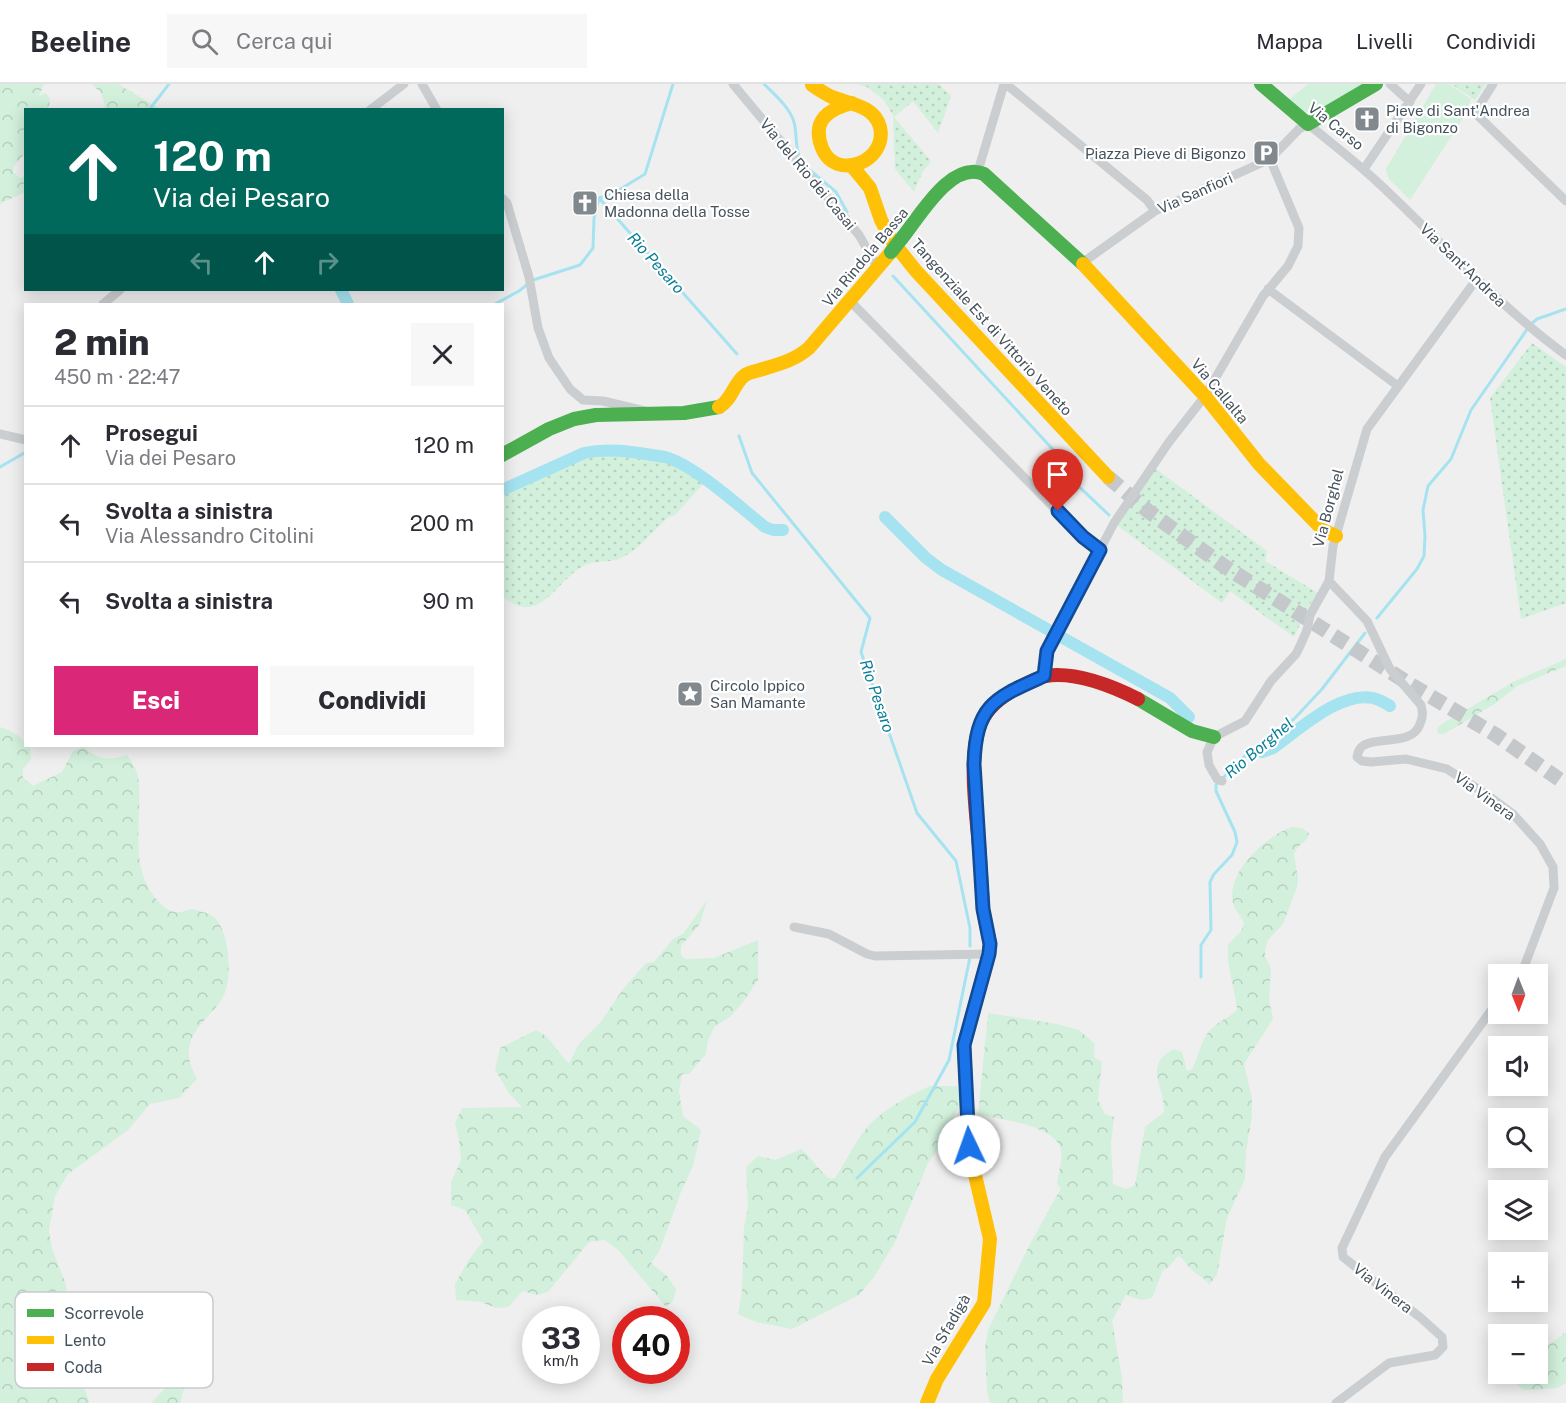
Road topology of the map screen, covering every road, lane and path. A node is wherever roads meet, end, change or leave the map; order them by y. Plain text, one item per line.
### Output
1 (404, 84) edge
2 (422, 84) edge
3 (733, 84) edge
4 (812, 84) edge
5 (1005, 84) edge
6 (1261, 84) edge
7 (1376, 84) edge
8 (1390, 84) edge
9 (1421, 84) edge
10 (1493, 84) edge
11 (1410, 102) junction
12 (852, 104) junction
13 (373, 108) edge
14 (436, 108) edge
15 (822, 118) junction
16 (1308, 124) junction
17 (870, 159) junction
18 (1270, 159) junction
19 (852, 166) junction
20 (1364, 169) junction
21 (978, 171) junction
22 (870, 188) junction
23 (504, 200) edge
24 (1566, 201) edge
25 (1155, 211) junction
26 (1082, 263) junction
27 (878, 268) junction
28 (1476, 280) junction
29 (1268, 289) junction
30 (119, 291) edge
31 (850, 302) junction
32 (104, 303) edge
33 (1566, 355) edge
34 (1398, 386) junction
35 (1205, 396) junction
36 (657, 414) junction
37 (0, 434) edge
38 (24, 440) edge
39 (504, 454) edge
40 (1108, 477) tunnel mouth
41 (1336, 536) junction
42 (1100, 550) junction
43 (1329, 581) junction
44 (1044, 676) junction
45 (1214, 737) junction
46 (1220, 780) dead end
47 (794, 927) dead end
48 (989, 954) junction
49 (1525, 964) edge
50 (1488, 1015) edge
51 (927, 1403) edge
52 (1336, 1403) edge

1 - 13 street
2 - 14 street
3 - 27 street, Via del Rio dei Casai
4 - 12 street, Tangenziale Est di Vittorio Veneto
4 - 15 street, Tangenziale Est di Vittorio Veneto
5 - 21 street
5 - 25 street
6 - 16 street, Via Carso
7 - 16 street
8 - 11 street
9 - 11 street
10 - 24 street
11 - 20 street
12 - 15 street
12 - 17 street, Tangenziale Est di Vittorio Veneto
15 - 19 street, Tangenziale Est di Vittorio Veneto
16 - 18 street, Via Sanfiori
16 - 20 street, Via Carso
17 - 19 street
17 - 22 street, Tangenziale Est di Vittorio Veneto
18 - 25 street, Via Sanfiori
18 - 29 street
19 - 22 street, Tangenziale Est di Vittorio Veneto
20 - 28 street, Via Sant'Andrea
21 - 26 street
21 - 27 street, Via Rindola Bassa, bridge
22 - 40 street, Tangenziale Est di Vittorio Veneto
23 - 36 street
25 - 26 street, Via Sanfiori
26 - 35 street, Via Callalta
27 - 31 street, Via Rindola Bassa
28 - 33 street, Via Sant'Andrea
28 - 34 street, Via Borghel
29 - 34 street
29 - 35 street
30 - 32 street
31 - 36 street, Via Rindola Bassa
31 - 42 street
34 - 41 street, Via Borghel
35 - 41 street, Via Callalta
35 - 42 street
36 - 39 street, Via Rindola Bassa
37 - 38 street
41 - 43 street, Via Borghel
42 - 44 street
43 - 45 street, Via Borghel
43 - 49 street, Via Vinera
44 - 45 street
44 - 48 street
45 - 46 street
47 - 48 street
48 - 51 street, Via Sfadigà
50 - 52 street, Via Vinera

